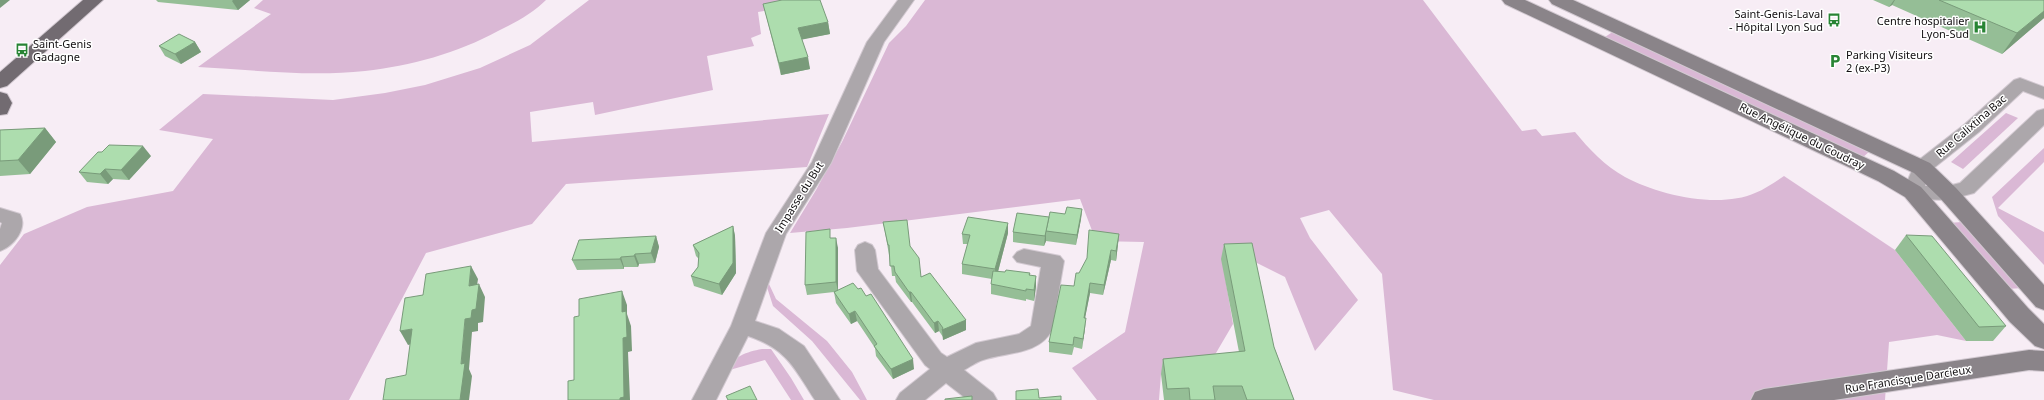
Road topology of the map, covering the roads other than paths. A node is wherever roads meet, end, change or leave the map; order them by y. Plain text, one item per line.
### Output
1 (94, 0) edge
2 (906, 0) edge
3 (1511, 0) edge
4 (1558, 0) edge
5 (0, 82) edge
6 (2044, 93) edge
7 (0, 98) edge
8 (0, 109) edge
9 (2044, 115) edge
10 (1922, 168) junction
11 (1913, 192) junction
12 (1948, 193) junction
13 (0, 215) edge
14 (0, 243) edge
15 (865, 250) dead end
16 (1024, 257) dead end
17 (2044, 301) edge
18 (742, 326) junction
19 (2044, 339) edge
20 (2039, 356) edge
21 (947, 369) junction
22 (704, 400) edge
23 (828, 400) edge
24 (908, 400) edge
25 (985, 400) edge
26 (1764, 400) edge

1 - 5 main road
2 - 18 street, Impasse du But
3 - 11 street, Rue Angélique du Coudray
4 - 10 street, Rue Angélique du Coudray
6 - 10 street, Rue Calixtina Bac
7 - 8 main road
9 - 12 street
10 - 11 street
10 - 12 street, Rue Angélique du Coudray
11 - 12 street
11 - 19 street, Rue Angélique du Coudray
12 - 17 street, Rue Angélique du Coudray
13 - 14 street
15 - 21 street
16 - 21 street
18 - 22 street, Impasse du But
18 - 23 street
20 - 26 street, Rue Francisque Darcieux
21 - 24 street
21 - 25 street

